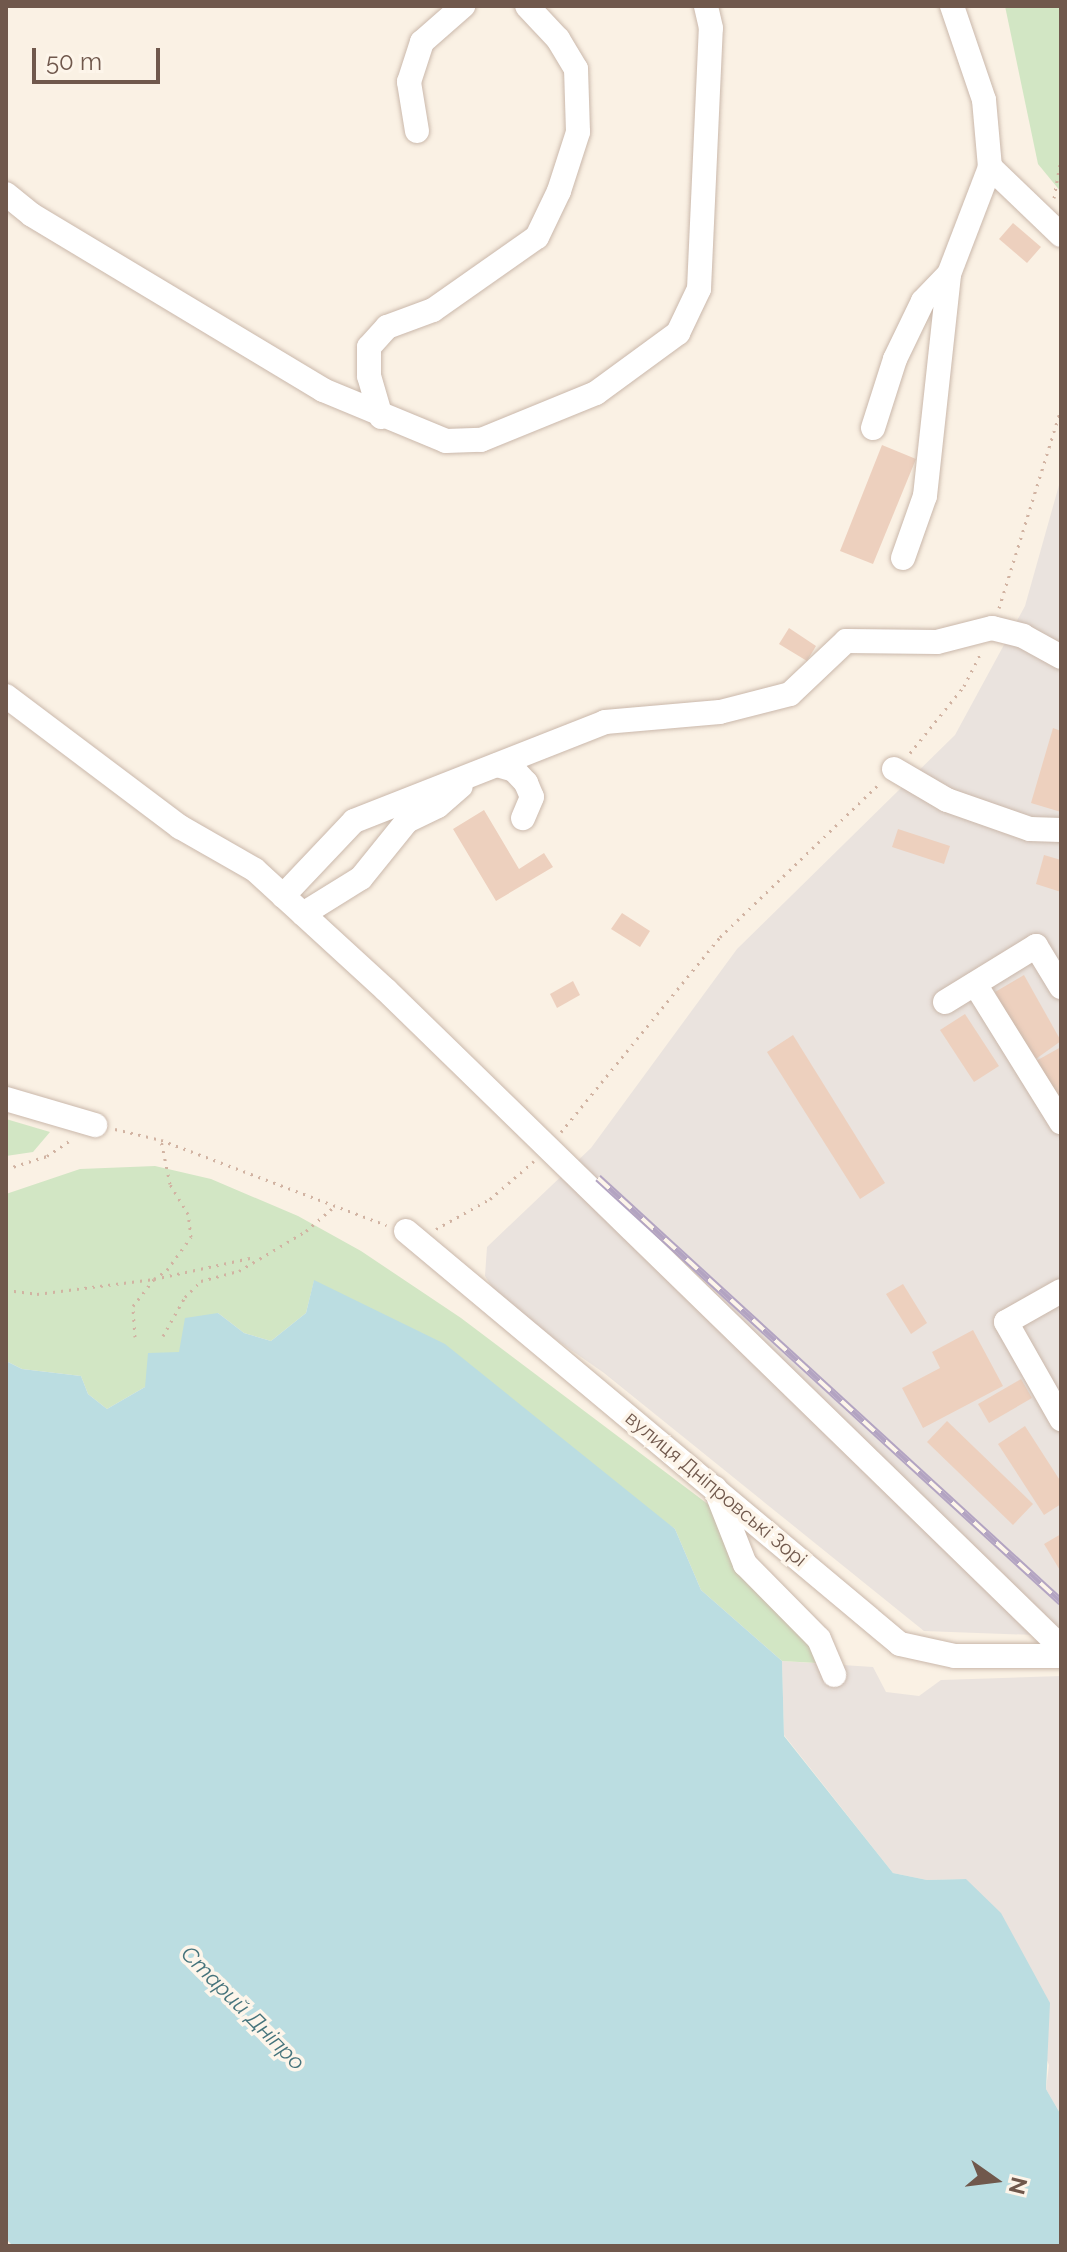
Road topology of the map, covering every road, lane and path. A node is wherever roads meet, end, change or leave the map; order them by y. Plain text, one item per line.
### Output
1 (463, 6) edge
2 (527, 6) edge
3 (706, 6) edge
4 (952, 6) edge
5 (417, 131) dead end
6 (1061, 159) edge
7 (990, 167) junction
8 (6, 194) edge
9 (1056, 230) edge
10 (949, 274) junction
11 (1061, 409) edge
12 (381, 417) junction
13 (873, 428) dead end
14 (903, 558) dead end
15 (992, 628) junction
16 (1061, 657) edge
17 (6, 696) edge
18 (486, 769) junction
19 (894, 769) junction
20 (523, 818) dead end
21 (1061, 830) edge
22 (283, 896) junction
23 (303, 914) junction
24 (975, 984) junction
25 (1061, 987) edge
26 (945, 1002) dead end
27 (6, 1099) edge
28 (1061, 1122) edge
29 (95, 1125) junction
30 (161, 1140) junction
31 (546, 1150) junction
32 (6, 1169) edge
33 (332, 1208) junction
34 (406, 1231) junction
35 (255, 1257) junction
36 (154, 1279) junction
37 (1061, 1291) edge
38 (6, 1292) edge
39 (163, 1336) dead end
40 (135, 1337) dead end
41 (1061, 1419) edge
42 (715, 1488) junction
43 (1061, 1647) edge
44 (1061, 1656) edge
45 (834, 1675) dead end

1 - 5 street
2 - 12 street
3 - 12 street
4 - 7 street
6 - 9 path
7 - 9 street
7 - 10 street
8 - 12 street
10 - 13 street
10 - 14 street
11 - 15 path
15 - 16 street
15 - 18 street
15 - 19 path
17 - 22 street
18 - 20 street
18 - 22 street
18 - 23 street
19 - 21 street
19 - 31 path
22 - 23 street
23 - 31 street
24 - 25 street
24 - 26 street
24 - 28 street
27 - 29 street
29 - 30 path
29 - 32 path
30 - 33 path
30 - 36 path
31 - 34 path
31 - 43 street
33 - 34 path
33 - 35 path
34 - 42 street, вулиця Дніпровські Зорі
35 - 36 path
35 - 39 path
36 - 38 path
36 - 40 path
37 - 41 street
42 - 44 street, вулиця Дніпровські Зорі
42 - 45 street

